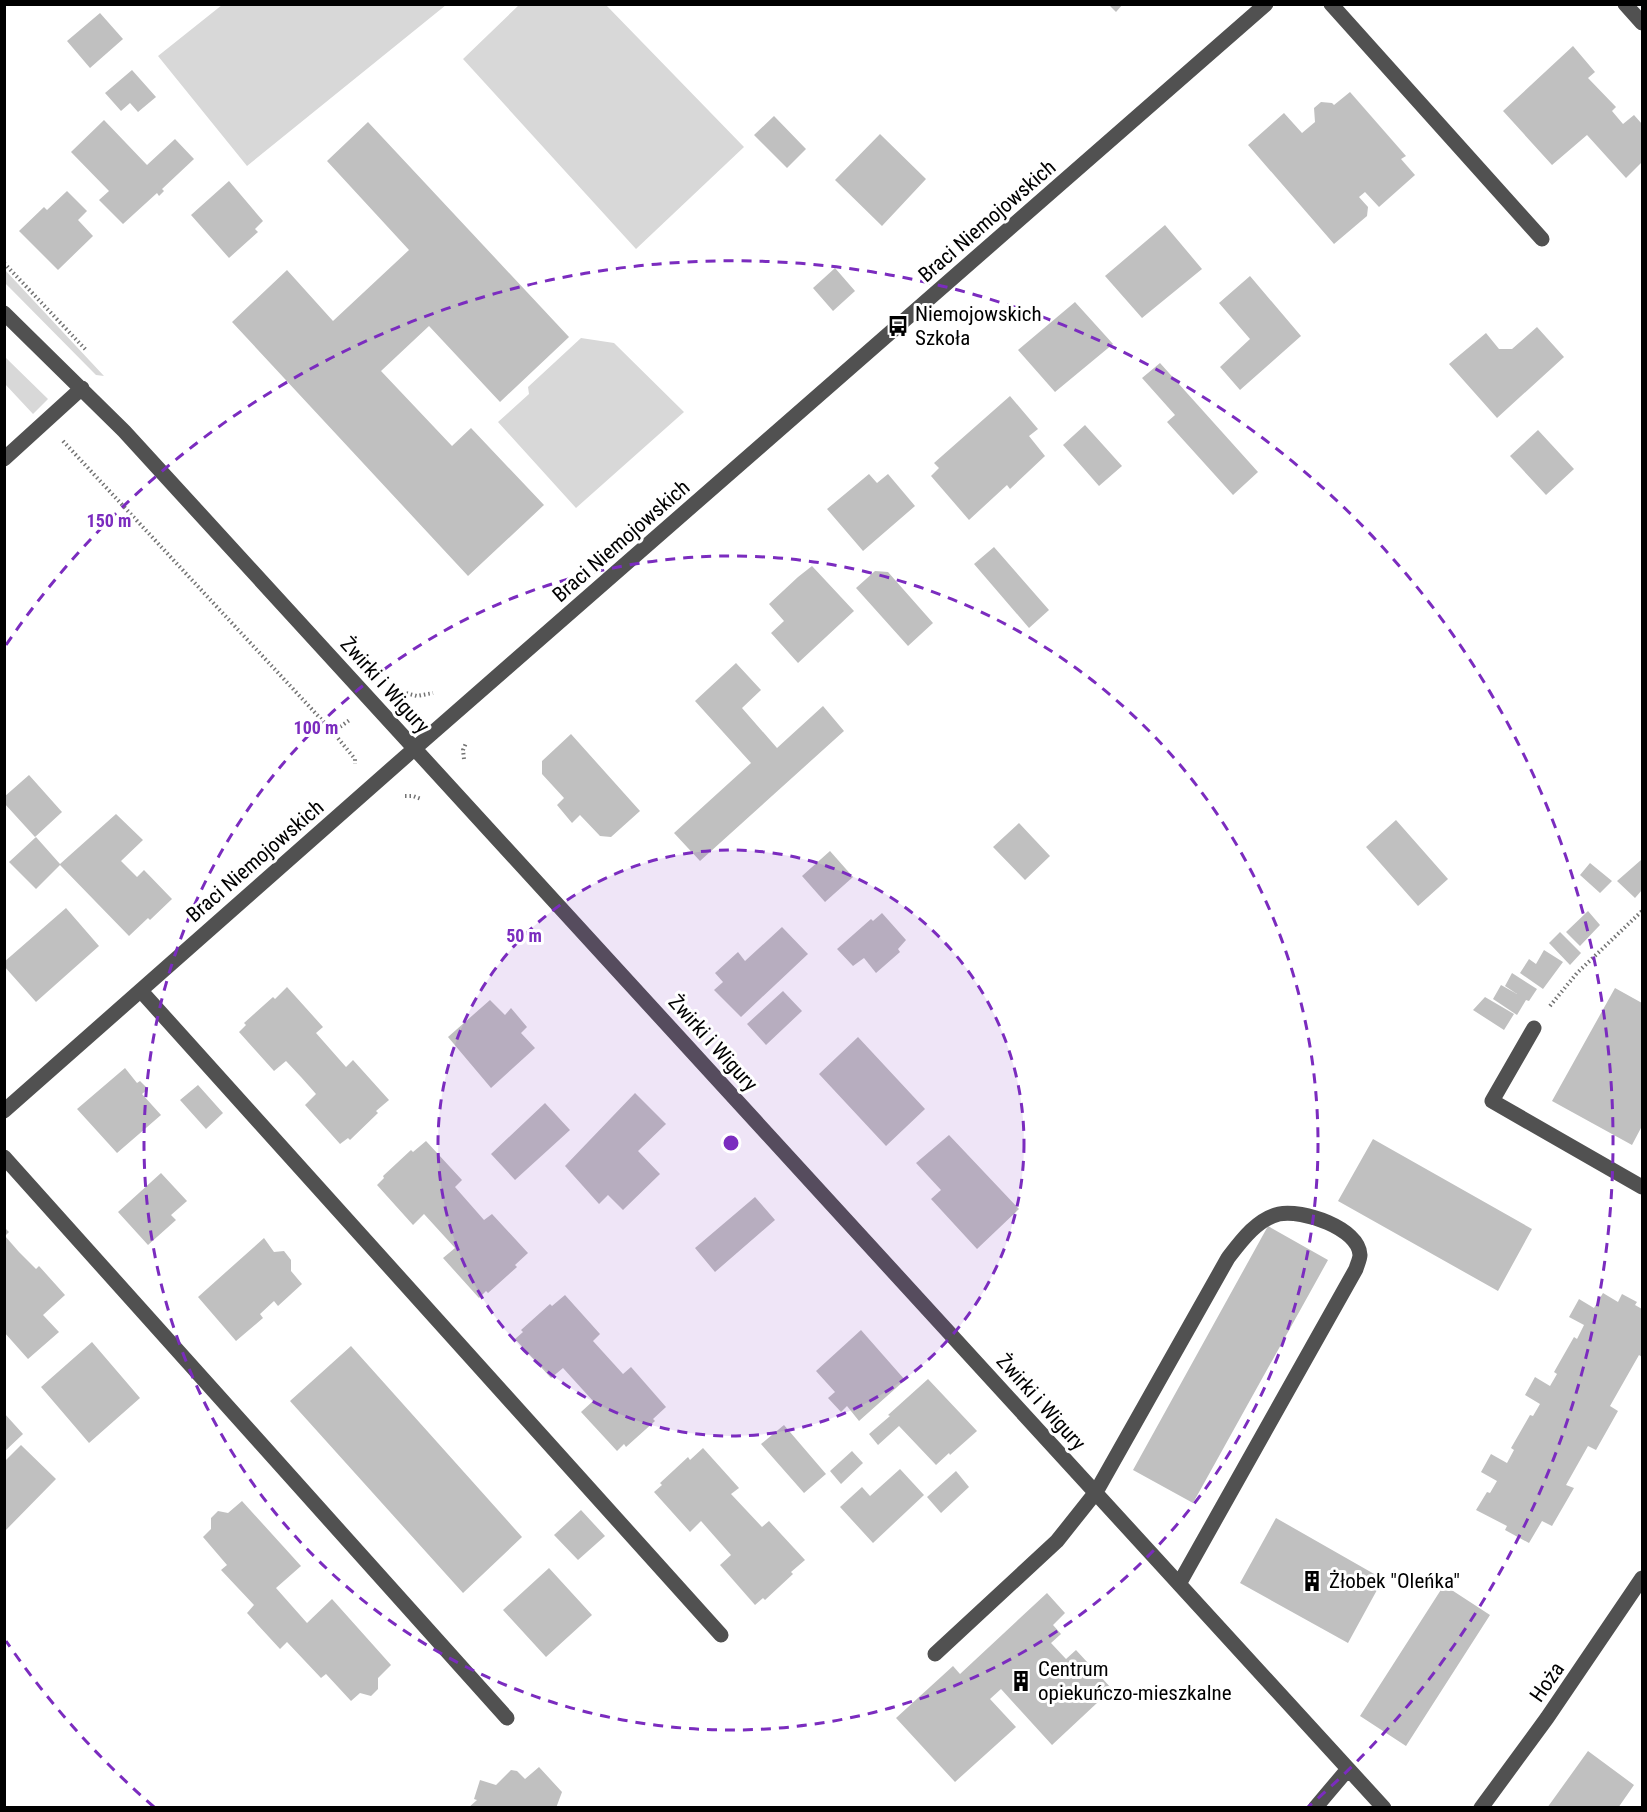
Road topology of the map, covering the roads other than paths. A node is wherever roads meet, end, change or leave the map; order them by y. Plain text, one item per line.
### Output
1 (1266, 4) edge
2 (1331, 4) edge
3 (1625, 4) edge
4 (1642, 23) edge
5 (1542, 239) dead end
6 (4, 313) edge
7 (82, 388) junction
8 (4, 459) edge
9 (414, 749) junction
10 (141, 991) junction
11 (1534, 1028) road end
12 (4, 1111) edge
13 (4, 1156) edge
14 (1642, 1187) edge
15 (1096, 1492) junction
16 (1642, 1578) edge
17 (1179, 1584) junction
18 (721, 1635) dead end
19 (935, 1654) dead end
20 (507, 1718) dead end
21 (1348, 1769) junction
22 (1315, 1808) edge
23 (1384, 1808) edge
24 (1481, 1808) edge

1 - 9 street, Braci Niemojowskich
2 - 5 street
3 - 4 street
6 - 7 street, Żwirki i Wigury
7 - 8 street
7 - 9 street, Żwirki i Wigury
9 - 10 street, Braci Niemojowskich
9 - 15 street, Żwirki i Wigury
10 - 12 street, Braci Niemojowskich
10 - 18 street
11 - 14 street
13 - 20 street
15 - 17 street, Żwirki i Wigury
15 - 17 street
15 - 19 street
16 - 24 street, Hoża
17 - 21 street, Żwirki i Wigury
21 - 22 street
21 - 23 street, Żwirki i Wigury

